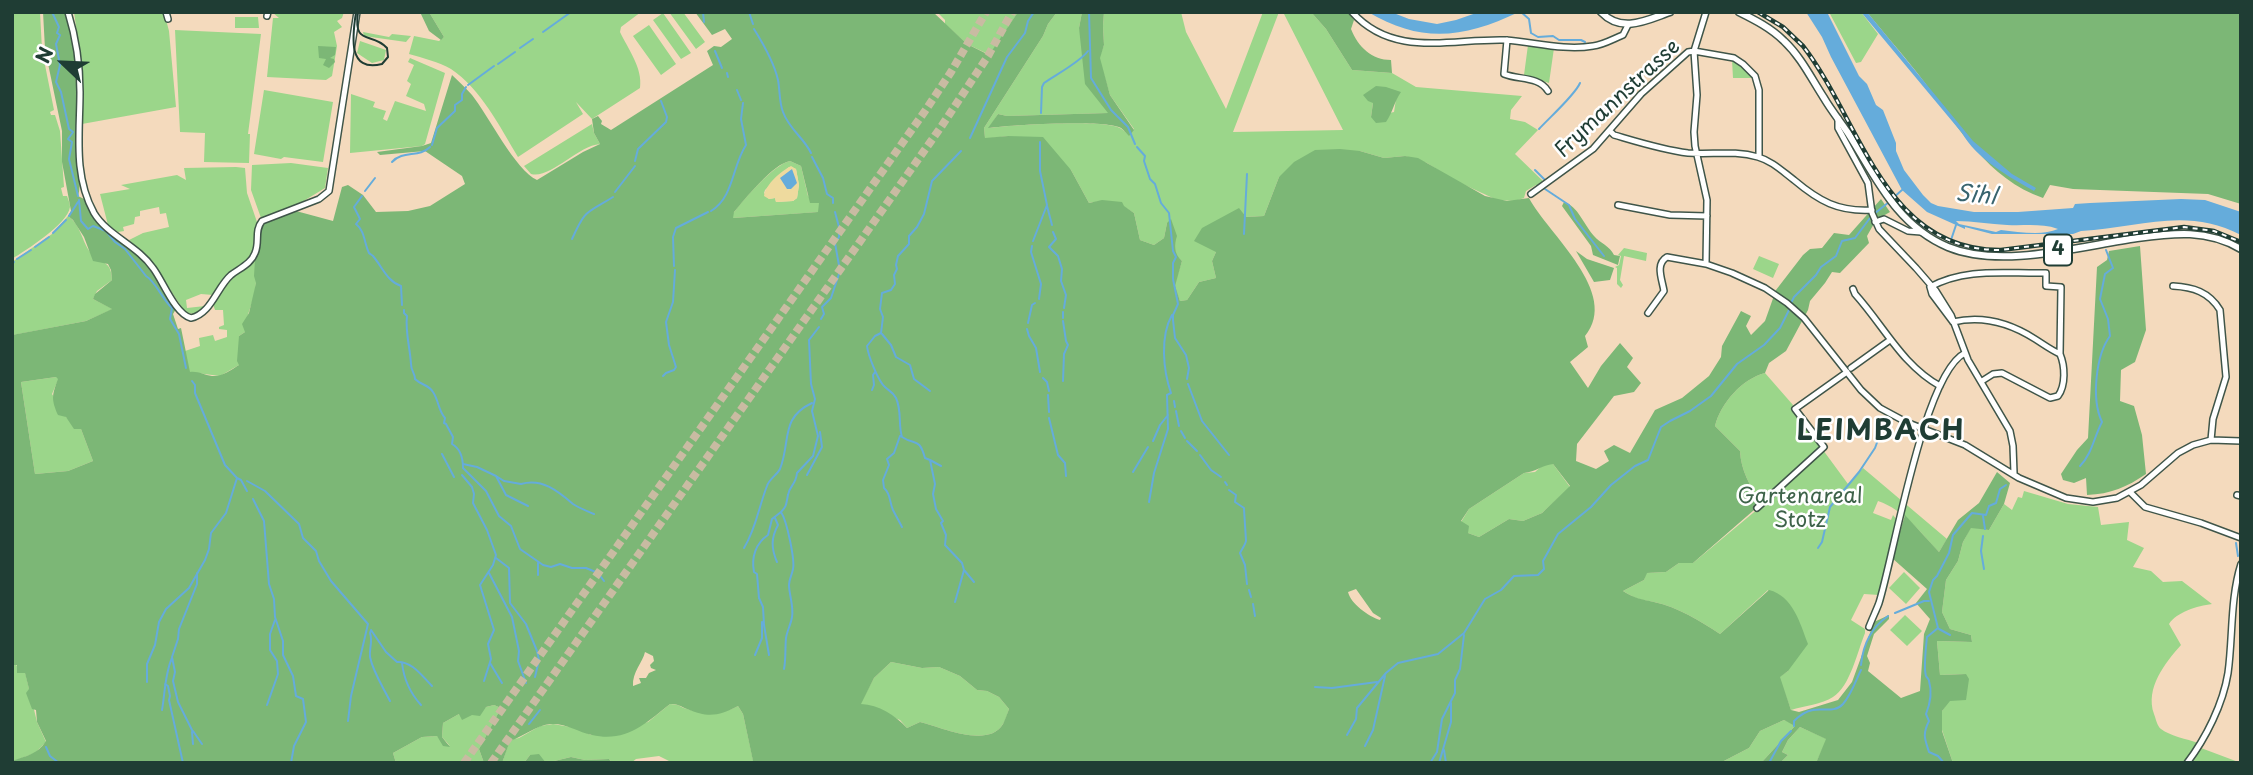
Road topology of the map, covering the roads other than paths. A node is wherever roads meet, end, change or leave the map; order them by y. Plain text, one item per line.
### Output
1 (68, 12) edge
2 (357, 12) edge
3 (1352, 12) edge
4 (1601, 12) edge
5 (1670, 12) edge
6 (1706, 12) edge
7 (1739, 12) edge
8 (1628, 24) junction
9 (1507, 40) junction
10 (1694, 51) junction
11 (1548, 91) dead end
12 (1838, 118) junction
13 (1610, 131) junction
14 (1697, 153) junction
15 (1759, 157) junction
16 (1531, 194) dead end
17 (1618, 205) dead end
18 (1707, 216) junction
19 (1873, 216) junction
20 (1921, 232) junction
21 (2241, 248) edge
22 (1706, 264) junction
23 (2173, 286) dead end
24 (1930, 287) junction
25 (1853, 289) dead end
26 (1648, 313) dead end
27 (1953, 322) junction
28 (1890, 340) junction
29 (1965, 353) junction
30 (2060, 354) junction
31 (1849, 370) junction
32 (1982, 381) junction
33 (1940, 386) junction
34 (1924, 429) junction
35 (2211, 440) junction
36 (2241, 441) edge
37 (2014, 473) junction
38 (2130, 492) junction
39 (1758, 508) dead end
40 (2241, 538) edge
41 (2241, 564) edge
42 (1869, 627) dead end
43 (2187, 763) edge

1 - 2 street
3 - 9 street
4 - 8 main road
5 - 8 main road
6 - 10 street, Frymannstrasse
7 - 12 main road, 4
8 - 9 street
9 - 11 street
10 - 13 street, Frymannstrasse
10 - 14 street
10 - 15 street
12 - 19 street
12 - 20 main road, 4
13 - 14 street
13 - 16 street, Frymannstrasse
14 - 15 street
14 - 18 street
15 - 19 street
17 - 18 street
18 - 22 street
19 - 20 street
19 - 24 street
20 - 21 main road, 4
22 - 26 street
22 - 31 street
23 - 35 street
24 - 27 street
24 - 30 street
25 - 28 street
27 - 29 street
27 - 30 street
28 - 31 street
28 - 33 street
29 - 32 street
29 - 33 street
30 - 32 street
31 - 34 street
31 - 39 street
32 - 37 street
33 - 34 street
34 - 37 street
34 - 42 street
35 - 36 street
35 - 38 street
37 - 38 street
38 - 40 street
41 - 43 street

